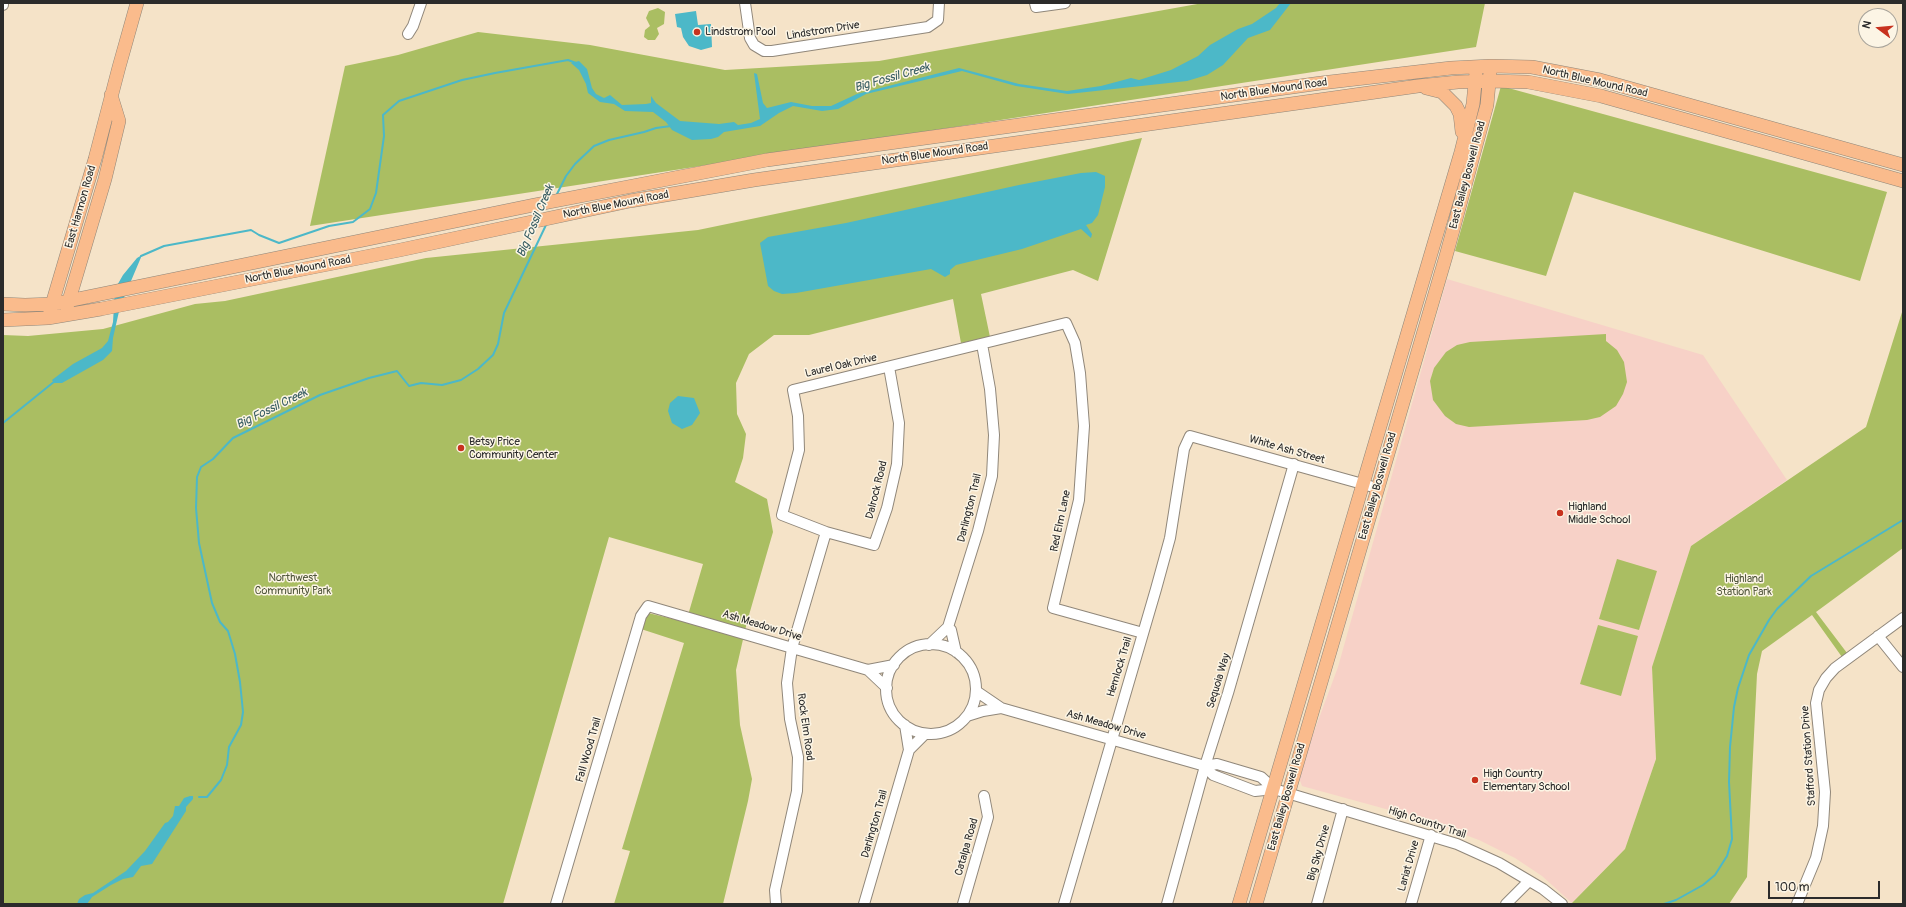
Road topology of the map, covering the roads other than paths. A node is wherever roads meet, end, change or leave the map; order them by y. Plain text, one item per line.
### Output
1 (137, 3) edge
2 (421, 3) edge
3 (745, 3) edge
4 (939, 3) edge
5 (1065, 3) edge
6 (1036, 5) edge
7 (408, 34) dead end
8 (1491, 66) junction
9 (1476, 67) junction
10 (1476, 81) junction
11 (1490, 81) junction
12 (1418, 86) junction
13 (111, 95) junction
14 (1184, 102) junction
15 (1185, 120) junction
16 (1761, 141) junction
17 (1846, 149) junction
18 (1461, 152) junction
19 (1903, 166) edge
20 (1903, 181) edge
21 (68, 300) junction
22 (3, 304) edge
23 (53, 304) junction
24 (65, 316) junction
25 (48, 318) junction
26 (3, 320) edge
27 (1066, 323) joint
28 (1407, 335) junction
29 (982, 344) junction
30 (889, 367) junction
31 (1390, 392) junction
32 (1405, 394) junction
33 (1190, 436) joint
34 (1391, 444) junction
35 (1294, 464) junction
36 (1363, 484) junction
37 (1377, 488) junction
38 (826, 532) junction
39 (648, 606) joint
40 (1328, 607) junction
41 (1342, 611) junction
42 (1903, 618) edge
43 (948, 627) junction
44 (1143, 633) junction
45 (1878, 636) junction
46 (929, 644) junction
47 (792, 648) junction
48 (956, 652) junction
49 (1315, 652) junction
50 (1329, 656) junction
51 (894, 665) junction
52 (1903, 667) edge
53 (868, 670) junction
54 (887, 688) junction
55 (976, 691) junction
56 (1001, 708) junction
57 (967, 716) junction
58 (905, 725) junction
59 (925, 734) junction
60 (1111, 739) junction
61 (909, 750) junction
62 (1205, 766) junction
63 (1274, 789) junction
64 (1289, 794) junction
65 (984, 796) dead end
66 (1343, 809) junction
67 (1431, 835) junction
68 (1529, 881) junction
69 (556, 904) edge
70 (776, 904) edge
71 (864, 904) edge
72 (963, 904) edge
73 (1064, 904) edge
74 (1167, 904) edge
75 (1239, 904) edge
76 (1256, 904) edge
77 (1317, 904) edge
78 (1411, 904) edge
79 (1506, 904) edge
80 (1562, 904) edge
81 (1797, 904) edge

1 - 13 main road, East Harmon Road
2 - 7 street
3 - 4 street, Lindstrom Drive
5 - 6 street
8 - 9 main road, North Blue Mound Road
8 - 11 main road, East Bailey Boswell Road
8 - 17 main road, North Blue Mound Road
9 - 10 main road, East Bailey Boswell Road
9 - 14 main road, North Blue Mound Road
10 - 11 main road, North Blue Mound Road
10 - 12 main road, North Blue Mound Road
10 - 18 main road, East Bailey Boswell Road
11 - 16 main road, North Blue Mound Road
11 - 32 main road, East Bailey Boswell Road
12 - 15 main road, North Blue Mound Road
12 - 18 main road, North Blue Mound Road
13 - 21 main road, East Harmon Road
13 - 23 main road, East Harmon Road
14 - 15 main road
14 - 21 main road, North Blue Mound Road
15 - 24 main road, North Blue Mound Road
16 - 17 main road
16 - 20 main road, North Blue Mound Road
17 - 19 main road, North Blue Mound Road
18 - 28 main road, East Bailey Boswell Road
21 - 23 main road, North Blue Mound Road
21 - 24 main road, East Harmon Road
22 - 23 main road, North Blue Mound Road
23 - 25 main road, East Harmon Road
24 - 25 main road, North Blue Mound Road
25 - 26 main road, North Blue Mound Road
27 - 29 street, Laurel Oak Drive
27 - 44 street, Red Elm Lane
28 - 31 main road, East Bailey Boswell Road
28 - 32 main road
29 - 30 street, Laurel Oak Drive
29 - 43 street, Darlington Trail
30 - 38 street, Dalrock Road
30 - 38 street, Laurel Oak Drive
31 - 34 main road
31 - 36 main road, East Bailey Boswell Road
32 - 34 main road, East Bailey Boswell Road
33 - 35 street, White Ash Street
33 - 44 street, Hemlock Trail
34 - 37 main road, East Bailey Boswell Road
35 - 36 street, White Ash Street
35 - 62 street, Sequoia Way
36 - 37 street, White Ash Street
36 - 40 main road, East Bailey Boswell Road
37 - 41 main road, East Bailey Boswell Road
38 - 47 street, Rock Elm Road
39 - 47 street, Ash Meadow Drive
39 - 69 street, Fall Wood Trail
40 - 41 main road
40 - 49 main road, East Bailey Boswell Road
41 - 50 main road, East Bailey Boswell Road
42 - 45 street, Stafford Station Drive
43 - 46 street
43 - 48 street
44 - 60 street, Hemlock Trail
45 - 52 street
45 - 81 street, Stafford Station Drive
46 - 48 street
46 - 51 street
47 - 53 street, Ash Meadow Drive
47 - 70 street, Rock Elm Road
48 - 55 street
49 - 50 main road
49 - 63 main road, East Bailey Boswell Road
50 - 64 main road, East Bailey Boswell Road
51 - 53 street, Ash Meadow Drive
51 - 54 street
53 - 54 street, Ash Meadow Drive
54 - 58 street
55 - 56 street, Ash Meadow Drive
55 - 57 street
56 - 57 street, Ash Meadow Drive
56 - 60 street, Ash Meadow Drive
57 - 59 street
58 - 59 street
58 - 61 street, Darlington Trail
59 - 61 street, Darlington Trail
60 - 62 street, Ash Meadow Drive
60 - 73 street, Hemlock Trail
61 - 71 street, Darlington Trail
62 - 63 street, Ash Meadow Drive
62 - 63 street, Ash Meadow Drive
62 - 74 street, Sequoia Way
63 - 64 street, High Country Trail
63 - 75 main road, East Bailey Boswell Road
64 - 66 street, High Country Trail
64 - 76 main road, East Bailey Boswell Road
65 - 72 street, Catalpa Road
66 - 67 street, High Country Trail
66 - 77 street, Big Sky Drive
67 - 68 street, High Country Trail
67 - 78 street, Lariat Drive
68 - 79 street
68 - 80 street, High Country Trail

